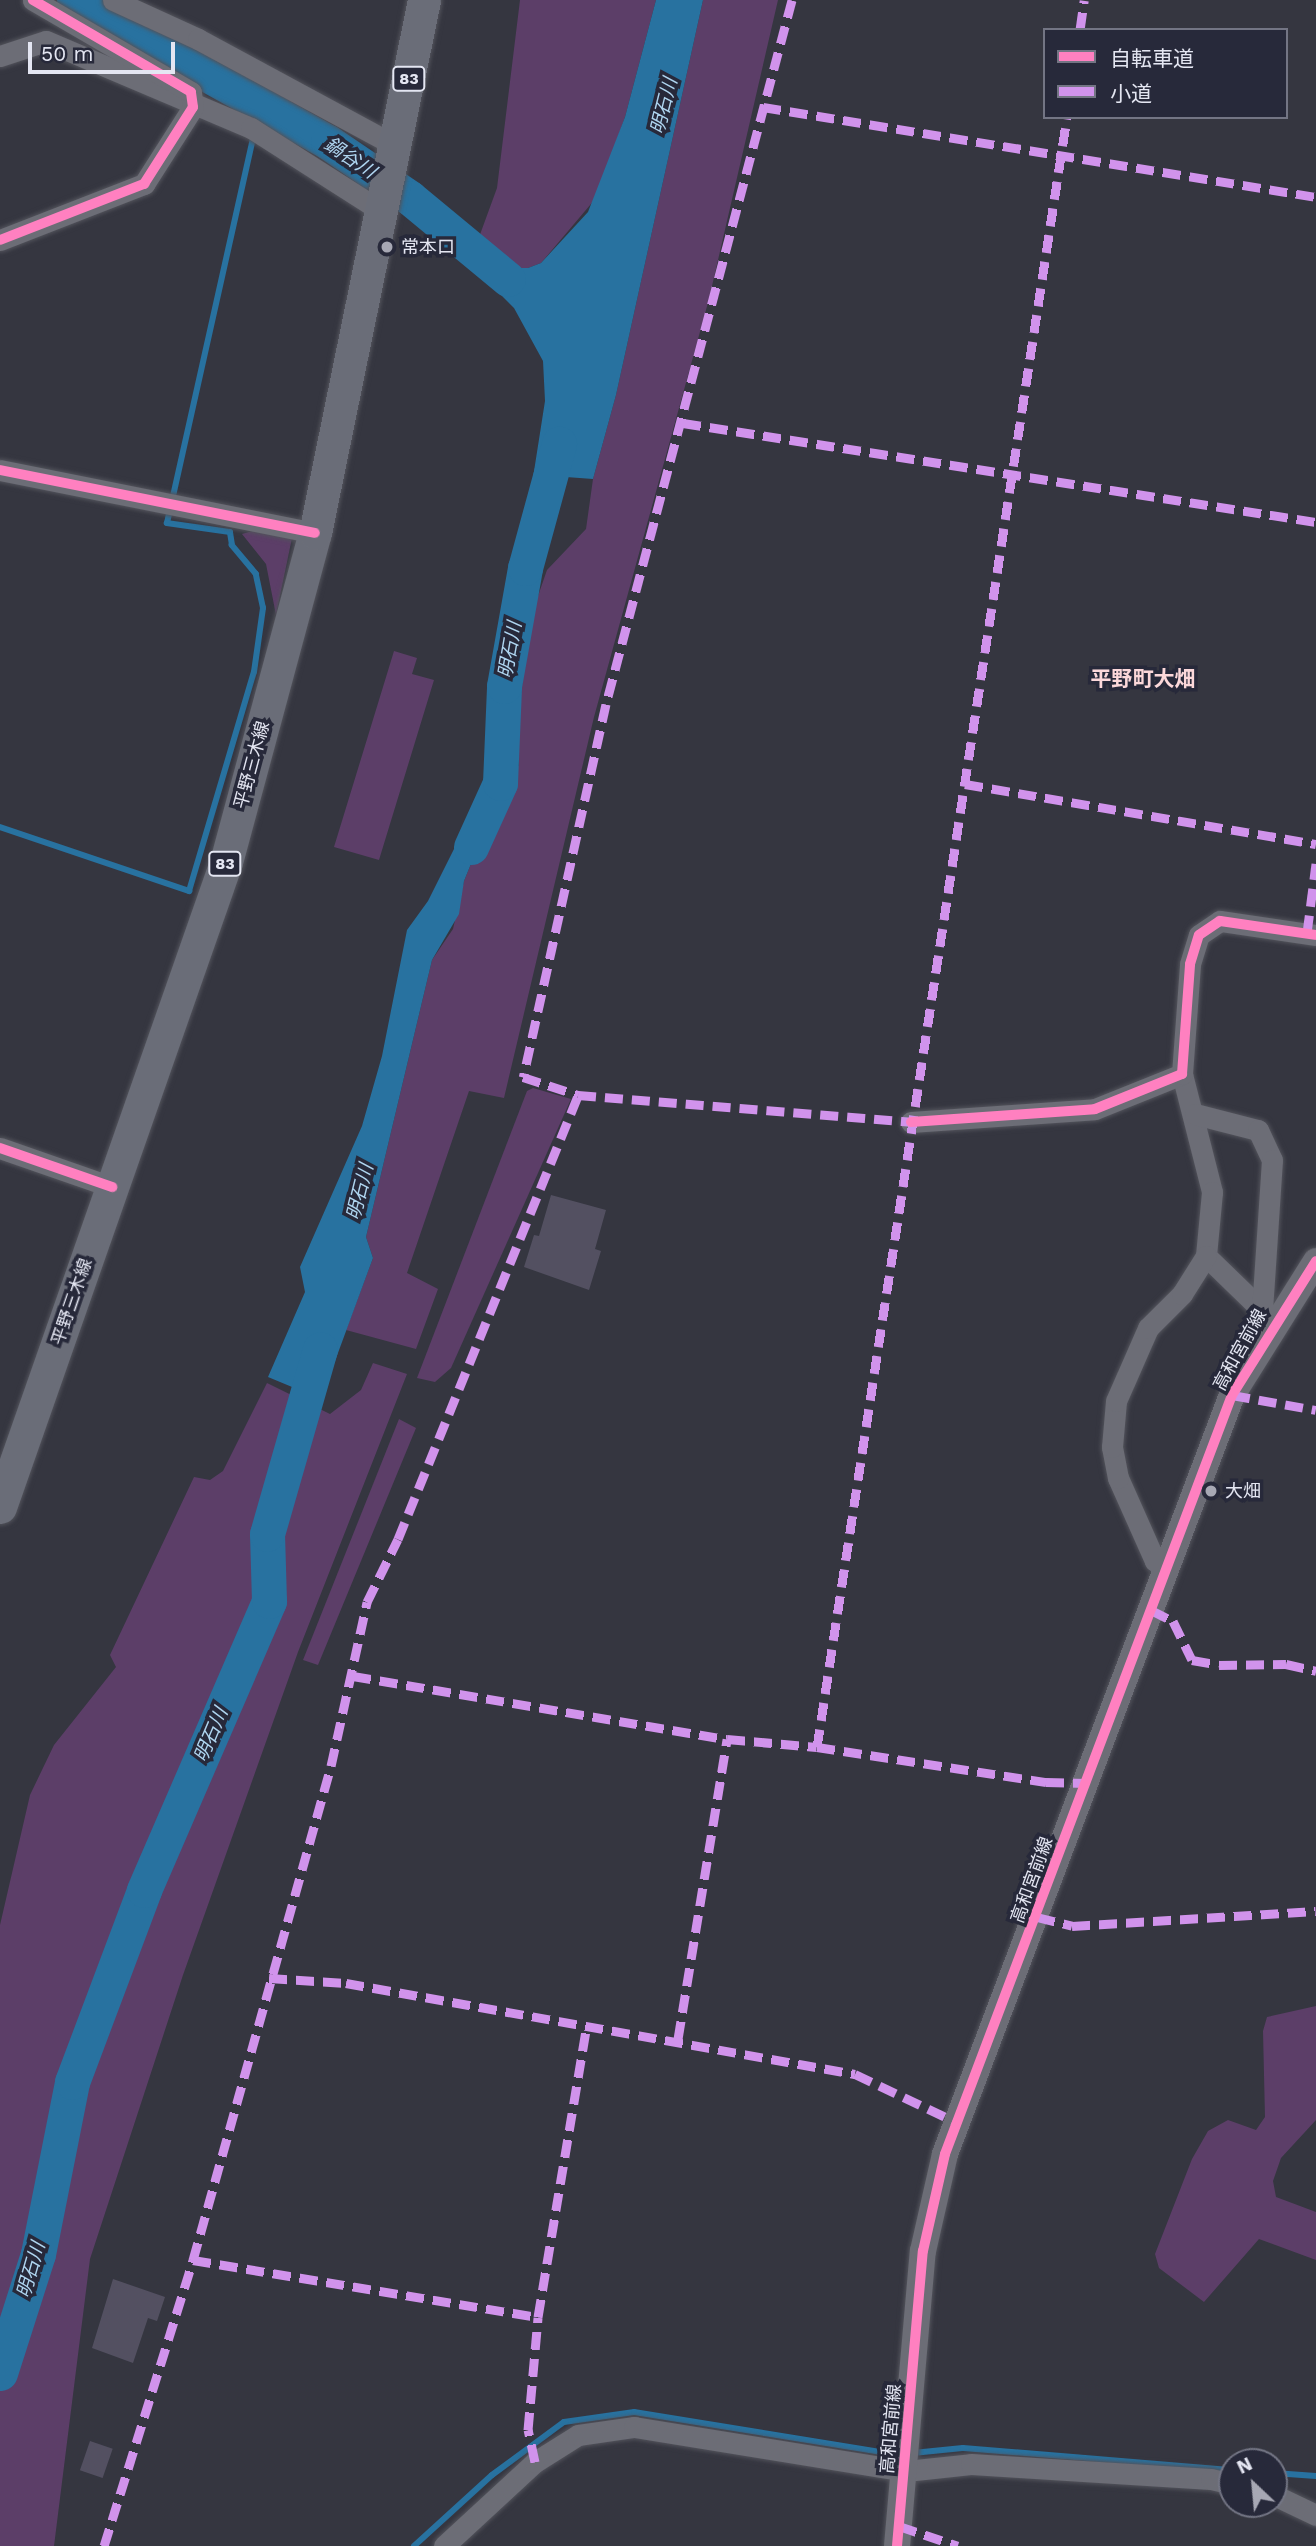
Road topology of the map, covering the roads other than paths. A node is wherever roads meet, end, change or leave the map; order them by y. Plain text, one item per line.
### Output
1 (33, 0) edge
2 (113, 0) edge
3 (424, 0) edge
4 (0, 56) edge
5 (193, 107) junction
6 (395, 152) junction
7 (384, 207) junction
8 (0, 240) edge
9 (0, 470) edge
10 (315, 533) junction
11 (1316, 934) edge
12 (1182, 1074) junction
13 (1195, 1114) junction
14 (911, 1122) dead end
15 (0, 1148) edge
16 (112, 1187) junction
17 (1206, 1256) junction
18 (1316, 1261) edge
19 (1268, 1316) junction
20 (0, 1507) edge
21 (1167, 1568) junction
22 (906, 2469) junction
23 (1218, 2481) edge
24 (1288, 2502) edge
25 (1316, 2515) edge
26 (444, 2546) edge
27 (897, 2546) edge

1 - 5 street
2 - 6 street
3 - 6 main road, 平野三木線 / 83
4 - 5 street
5 - 7 street
5 - 8 street
6 - 7 main road, 平野三木線 / 83
7 - 10 main road, 平野三木線 / 83
9 - 10 street
10 - 16 main road, 平野三木線 / 83
11 - 12 street
12 - 13 street
12 - 14 street
13 - 17 street
13 - 19 street
15 - 16 street
16 - 20 main road, 平野三木線 / 83
17 - 19 street
17 - 21 street
18 - 19 street, 高和宮前線
19 - 21 street, 高和宮前線
21 - 22 street, 高和宮前線
22 - 23 street
22 - 26 street
22 - 27 street, 高和宮前線
24 - 25 street

